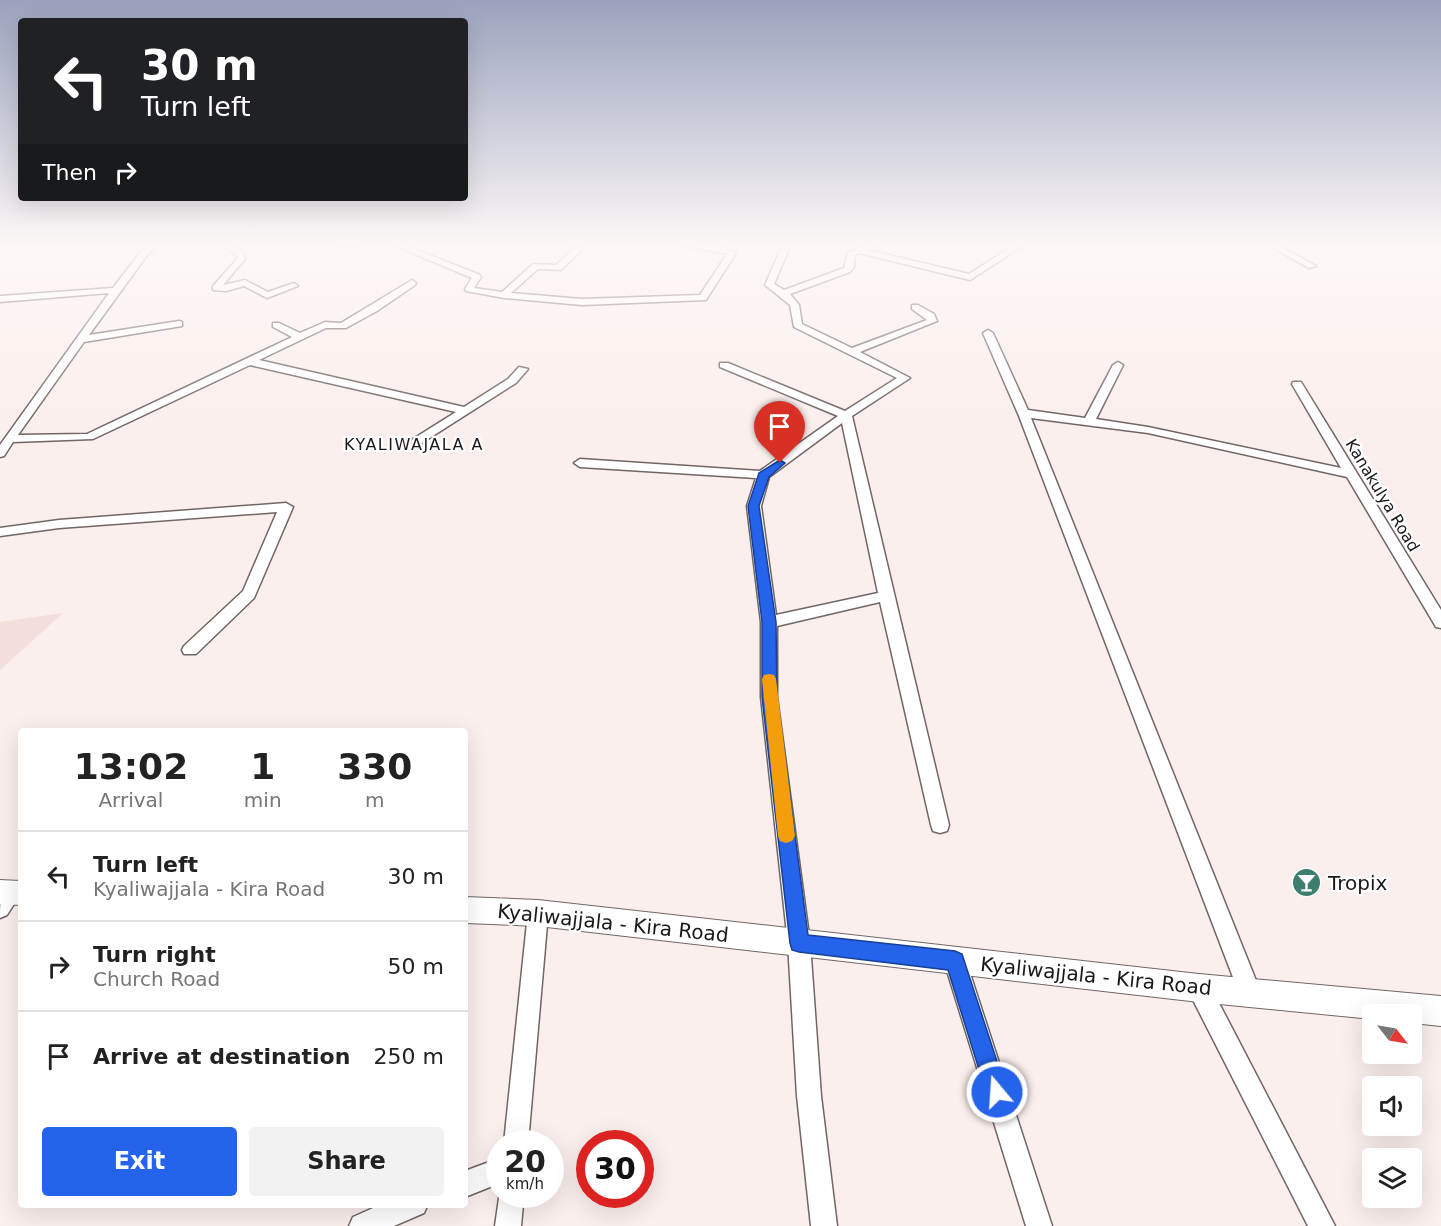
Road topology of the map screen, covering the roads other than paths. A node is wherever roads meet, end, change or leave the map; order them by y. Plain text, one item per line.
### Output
1 (108, 301) edge
2 (385, 301) edge
3 (566, 301) edge
4 (606, 301) edge
5 (793, 301) edge
6 (915, 307) dead end
7 (179, 324) dead end
8 (276, 325) dead end
9 (988, 333) dead end
10 (299, 337) junction
11 (82, 339) junction
12 (853, 351) junction
13 (248, 361) junction
14 (724, 365) dead end
15 (1118, 365) dead end
16 (523, 369) dead end
17 (1297, 384) dead end
18 (466, 411) junction
19 (1023, 412) junction
20 (846, 415) junction
21 (1089, 421) junction
22 (417, 442) dead end
23 (5, 445) edge
24 (580, 463) dead end
25 (1352, 474) junction
26 (763, 476) junction
27 (0, 532) edge
28 (886, 596) junction
29 (1436, 608) edge
30 (769, 622) junction
31 (1441, 623) edge
32 (190, 650) dead end
33 (940, 825) dead end
34 (468, 910) edge
35 (538, 913) junction
36 (799, 943) junction
37 (955, 961) junction
38 (1199, 988) junction
39 (1250, 993) junction
40 (1441, 1011) edge
41 (517, 1130) edge
42 (486, 1176) edge
43 (468, 1183) edge
44 (405, 1208) edge
45 (510, 1208) edge
46 (362, 1226) edge
47 (508, 1226) edge
48 (824, 1226) edge
49 (1039, 1226) edge
50 (1322, 1226) edge

1 - 11 street
2 - 10 street
3 - 4 street
5 - 12 street
6 - 12 street
7 - 11 street
8 - 10 street
9 - 19 street
10 - 13 street
11 - 23 street
12 - 20 street
13 - 18 street
13 - 23 street
14 - 20 street
15 - 21 street
16 - 18 street
17 - 25 street, Kanakulya Road
18 - 22 street
19 - 21 street
19 - 39 street
20 - 26 street
20 - 28 street
21 - 25 street
24 - 26 street
25 - 29 street, Kanakulya Road
26 - 30 street
27 - 32 street
28 - 30 street
28 - 33 street
29 - 31 street, Kanakulya Road
30 - 36 street
34 - 35 street, Kyaliwajjala - Kira Road
35 - 36 street, Kyaliwajjala - Kira Road
35 - 41 street
36 - 37 street, Kyaliwajjala - Kira Road
36 - 48 street
37 - 38 street, Kyaliwajjala - Kira Road
37 - 49 street
38 - 39 street, Kyaliwajjala - Kira Road
38 - 50 street
39 - 40 street, Kyaliwajjala - Kira Road
42 - 43 street
44 - 46 street
45 - 47 street

